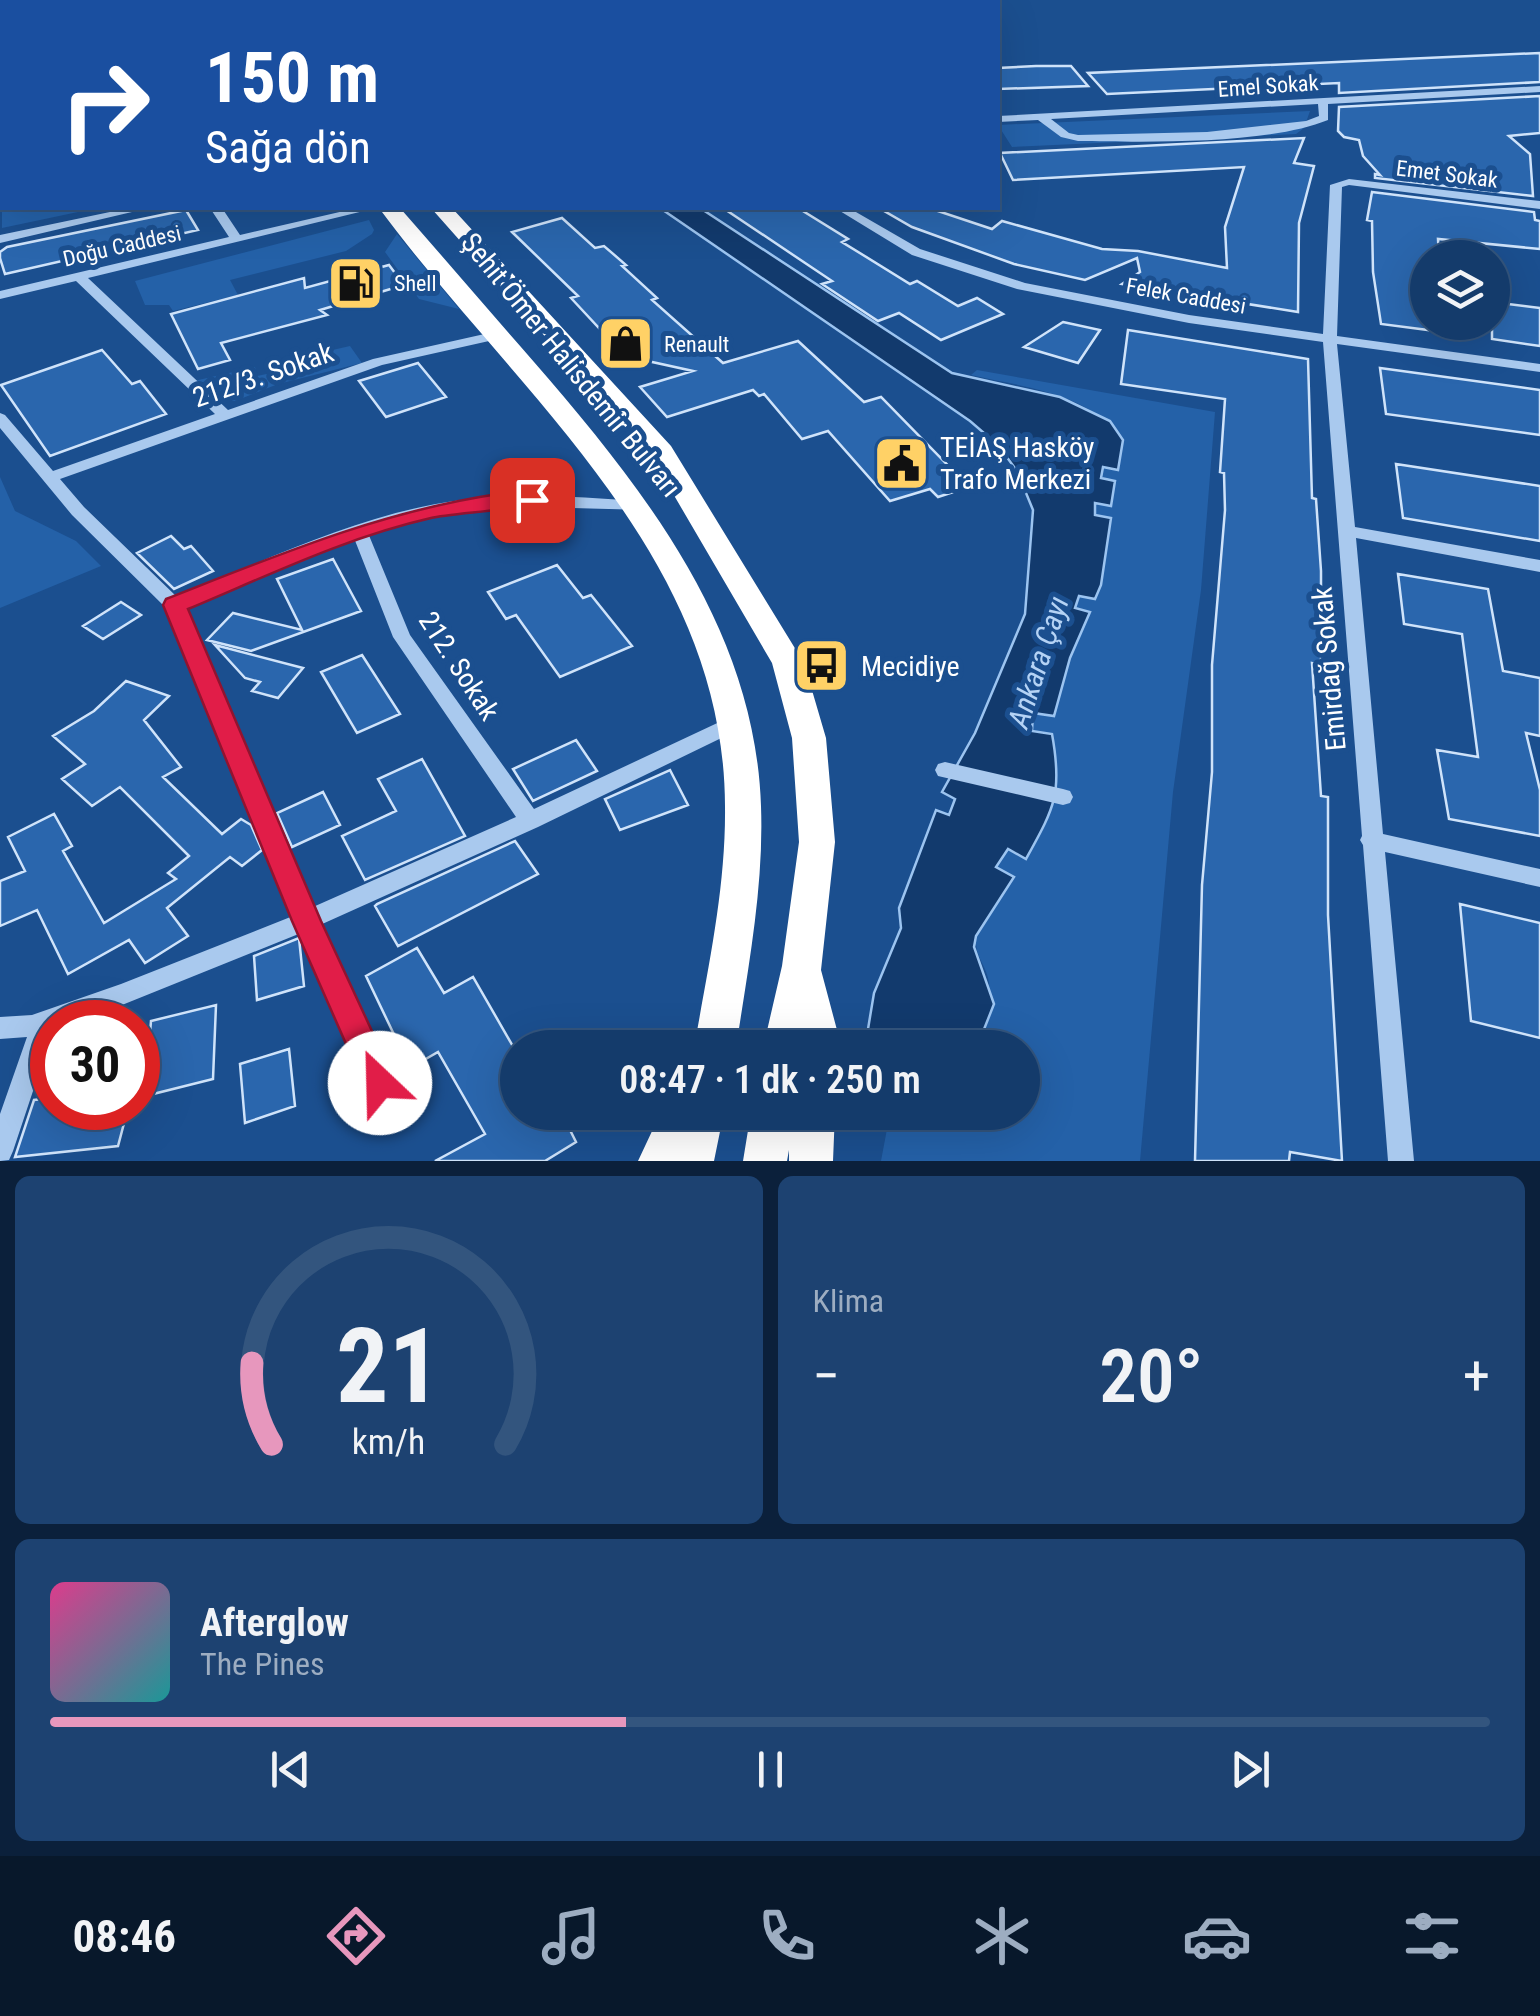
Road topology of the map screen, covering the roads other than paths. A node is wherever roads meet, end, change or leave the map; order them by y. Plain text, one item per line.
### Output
1 (1540, 89) edge
2 (1323, 102) junction
3 (1040, 117) junction
4 (1000, 119) edge
5 (1349, 182) joint
6 (1540, 204) edge
7 (134, 210) edge
8 (217, 210) edge
9 (361, 210) edge
10 (391, 210) edge
11 (443, 210) edge
12 (844, 210) edge
13 (0, 239) edge
14 (236, 239) junction
15 (78, 277) junction
16 (0, 295) edge
17 (498, 335) junction
18 (1330, 339) junction
19 (1540, 368) edge
20 (224, 414) junction
21 (0, 418) edge
22 (50, 477) junction
23 (640, 506) junction
24 (360, 531) junction
25 (1346, 531) junction
26 (1540, 566) edge
27 (174, 605) junction
28 (735, 723) junction
29 (945, 770) dead end
30 (1063, 797) dead end
31 (531, 821) junction
32 (1371, 840) junction
33 (1540, 878) edge
34 (306, 921) junction
35 (101, 1000) edge
36 (30, 1024) edge
37 (0, 1028) edge
38 (718, 1030) edge
39 (800, 1030) edge
40 (30, 1063) edge
41 (380, 1083) dead end
42 (675, 1130) edge
43 (698, 1130) edge
44 (771, 1130) edge
45 (812, 1130) edge
46 (0, 1151) edge
47 (660, 1161) edge
48 (692, 1161) edge
49 (765, 1161) edge
50 (811, 1161) edge
51 (1401, 1161) edge

1 - 2 street, Emel Sokak
2 - 3 street, Emel Sokak
2 - 3 street
3 - 4 street, Emel Sokak
5 - 6 street, Emet Sokak
5 - 18 street, Emirdağ Sokak
7 - 13 street
8 - 14 street
9 - 14 street, Doğu Caddesi
10 - 17 highway, Şehit Ömer Halisdemir Bulvarı
11 - 39 highway, Şehit Ömer Halisdemir Bulvarı
12 - 18 street, Felek Caddesi
14 - 15 street, Doğu Caddesi
15 - 16 street, Doğu Caddesi
15 - 20 street
17 - 20 street, 212/3. Sokak
17 - 23 highway, Şehit Ömer Halisdemir Bulvarı
18 - 19 street, Felek Caddesi
18 - 25 street, Emirdağ Sokak
20 - 22 street, 212/3. Sokak
21 - 22 street
22 - 27 street
23 - 24 street
23 - 28 highway, Şehit Ömer Halisdemir Bulvarı
24 - 27 street
24 - 31 street, 212. Sokak
25 - 26 street
25 - 32 street, Emirdağ Sokak
27 - 34 street
28 - 31 street
28 - 38 highway, Şehit Ömer Halisdemir Bulvarı
29 - 30 street
31 - 34 street
32 - 33 street
32 - 51 street, Emirdağ Sokak
34 - 35 street
34 - 41 street
36 - 37 street
40 - 46 street
42 - 47 highway
43 - 48 highway
44 - 49 highway
45 - 50 highway

